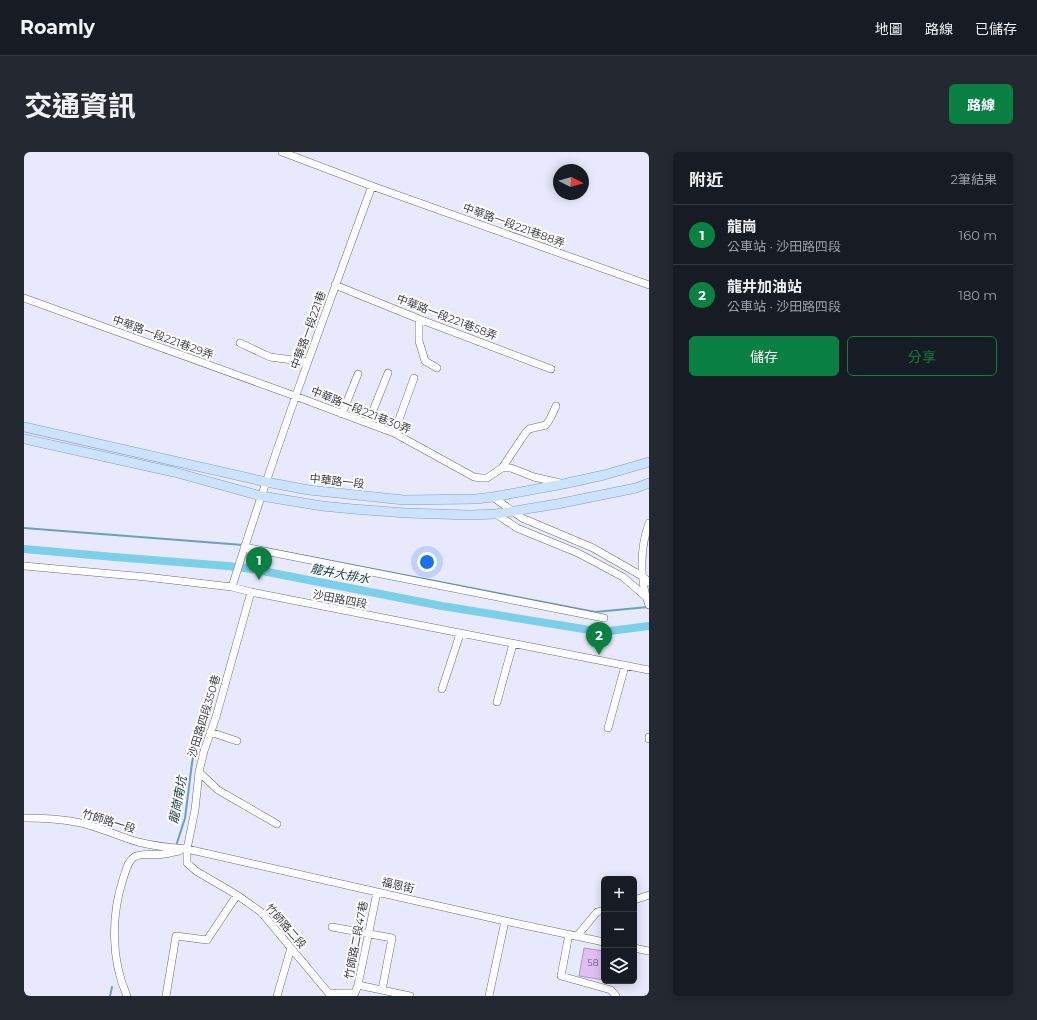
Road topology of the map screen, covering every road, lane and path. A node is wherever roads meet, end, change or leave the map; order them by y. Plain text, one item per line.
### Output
1 (282, 152) edge
2 (372, 186) junction
3 (336, 285) junction
4 (649, 285) edge
5 (24, 298) edge
6 (419, 319) junction
7 (240, 343) dead end
8 (308, 362) junction
9 (437, 368) dead end
10 (551, 369) dead end
11 (388, 373) dead end
12 (358, 374) dead end
13 (414, 378) dead end
14 (295, 396) junction
15 (556, 406) dead end
16 (342, 414) junction
17 (368, 423) junction
18 (24, 428) edge
19 (394, 433) junction
20 (24, 439) edge
21 (649, 462) edge
22 (502, 468) junction
23 (266, 482) junction
24 (649, 483) edge
25 (563, 484) junction
26 (261, 496) junction
27 (493, 497) junction
28 (514, 511) junction
29 (496, 514) junction
30 (649, 523) edge
31 (243, 551) junction
32 (24, 566) edge
33 (642, 576) junction
34 (649, 582) edge
35 (232, 587) junction
36 (251, 592) junction
37 (645, 596) junction
38 (649, 605) edge
39 (604, 618) dead end
40 (460, 634) junction
41 (513, 644) junction
42 (626, 666) junction
43 (649, 670) edge
44 (442, 689) dead end
45 (497, 702) dead end
46 (608, 728) dead end
47 (210, 732) junction
48 (237, 741) dead end
49 (199, 772) junction
50 (24, 818) edge
51 (276, 824) dead end
52 (187, 849) junction
53 (377, 892) junction
54 (237, 895) junction
55 (649, 895) edge
56 (637, 899) edge
57 (601, 911) edge
58 (505, 921) junction
59 (332, 927) dead end
60 (368, 934) junction
61 (569, 934) junction
62 (578, 936) junction
63 (601, 941) edge
64 (291, 948) junction
65 (637, 949) edge
66 (649, 951) edge
67 (358, 985) junction
68 (382, 990) junction
69 (330, 994) edge
70 (127, 996) edge
71 (166, 996) edge
72 (277, 996) edge
73 (410, 996) edge
74 (489, 996) edge
75 (616, 996) edge

1 - 2 street, 中華路一段221巷88弄
2 - 3 street, 中華路一段221巷
2 - 4 street, 中華路一段221巷88弄
3 - 6 street, 中華路一段221巷58弄
3 - 8 street, 中華路一段221巷
5 - 14 street, 中華路一段221巷29弄
6 - 9 street
6 - 10 street, 中華路一段221巷58弄
7 - 8 street
8 - 14 street, 中華路一段221巷
11 - 17 street
12 - 16 street
13 - 19 street
14 - 16 street, 中華路一段221巷30弄
14 - 23 street, 中華路一段221巷
15 - 22 street
16 - 17 street, 中華路一段221巷30弄
17 - 19 street, 中華路一段221巷30弄
18 - 23 main road, 中華路一段
19 - 22 street, 中華路一段221巷30弄
20 - 26 main road
21 - 25 main road, 中華路一段
22 - 25 street
23 - 26 street, 中華路一段221巷
23 - 27 main road, 中華路一段
24 - 28 main road
25 - 27 main road, 中華路一段
26 - 29 main road
26 - 31 street, 中華路一段221巷
27 - 28 street
28 - 29 main road
28 - 33 street
29 - 37 street
30 - 33 street
31 - 35 street, 中華路一段221巷
31 - 39 street
32 - 35 street, 沙田路四段
33 - 34 street
33 - 37 street
35 - 36 street, 沙田路四段
36 - 40 street, 沙田路四段
36 - 47 street, 沙田路四段350巷
37 - 38 street
40 - 41 street, 沙田路四段
40 - 44 street
41 - 42 street, 沙田路四段
41 - 45 street
42 - 43 street, 沙田路四段
42 - 46 street
47 - 48 street
47 - 49 street, 沙田路四段350巷
49 - 51 street
49 - 52 street, 沙田路四段350巷
50 - 52 street, 竹師路一段
52 - 53 street, 福恩街
52 - 54 street, 竹師路二段
52 - 70 street
53 - 58 street, 福恩街
53 - 60 street, 竹師路二段47巷
54 - 64 street, 竹師路二段
54 - 71 street
55 - 56 street
57 - 62 street
58 - 61 street, 福恩街
58 - 74 street
59 - 60 street
60 - 67 street, 竹師路二段47巷
60 - 68 street
61 - 62 street, 福恩街
61 - 75 street
62 - 63 street, 福恩街
64 - 69 street, 竹師路二段
64 - 72 street
65 - 66 street
67 - 68 street
67 - 69 street, 竹師路二段47巷
68 - 73 street

